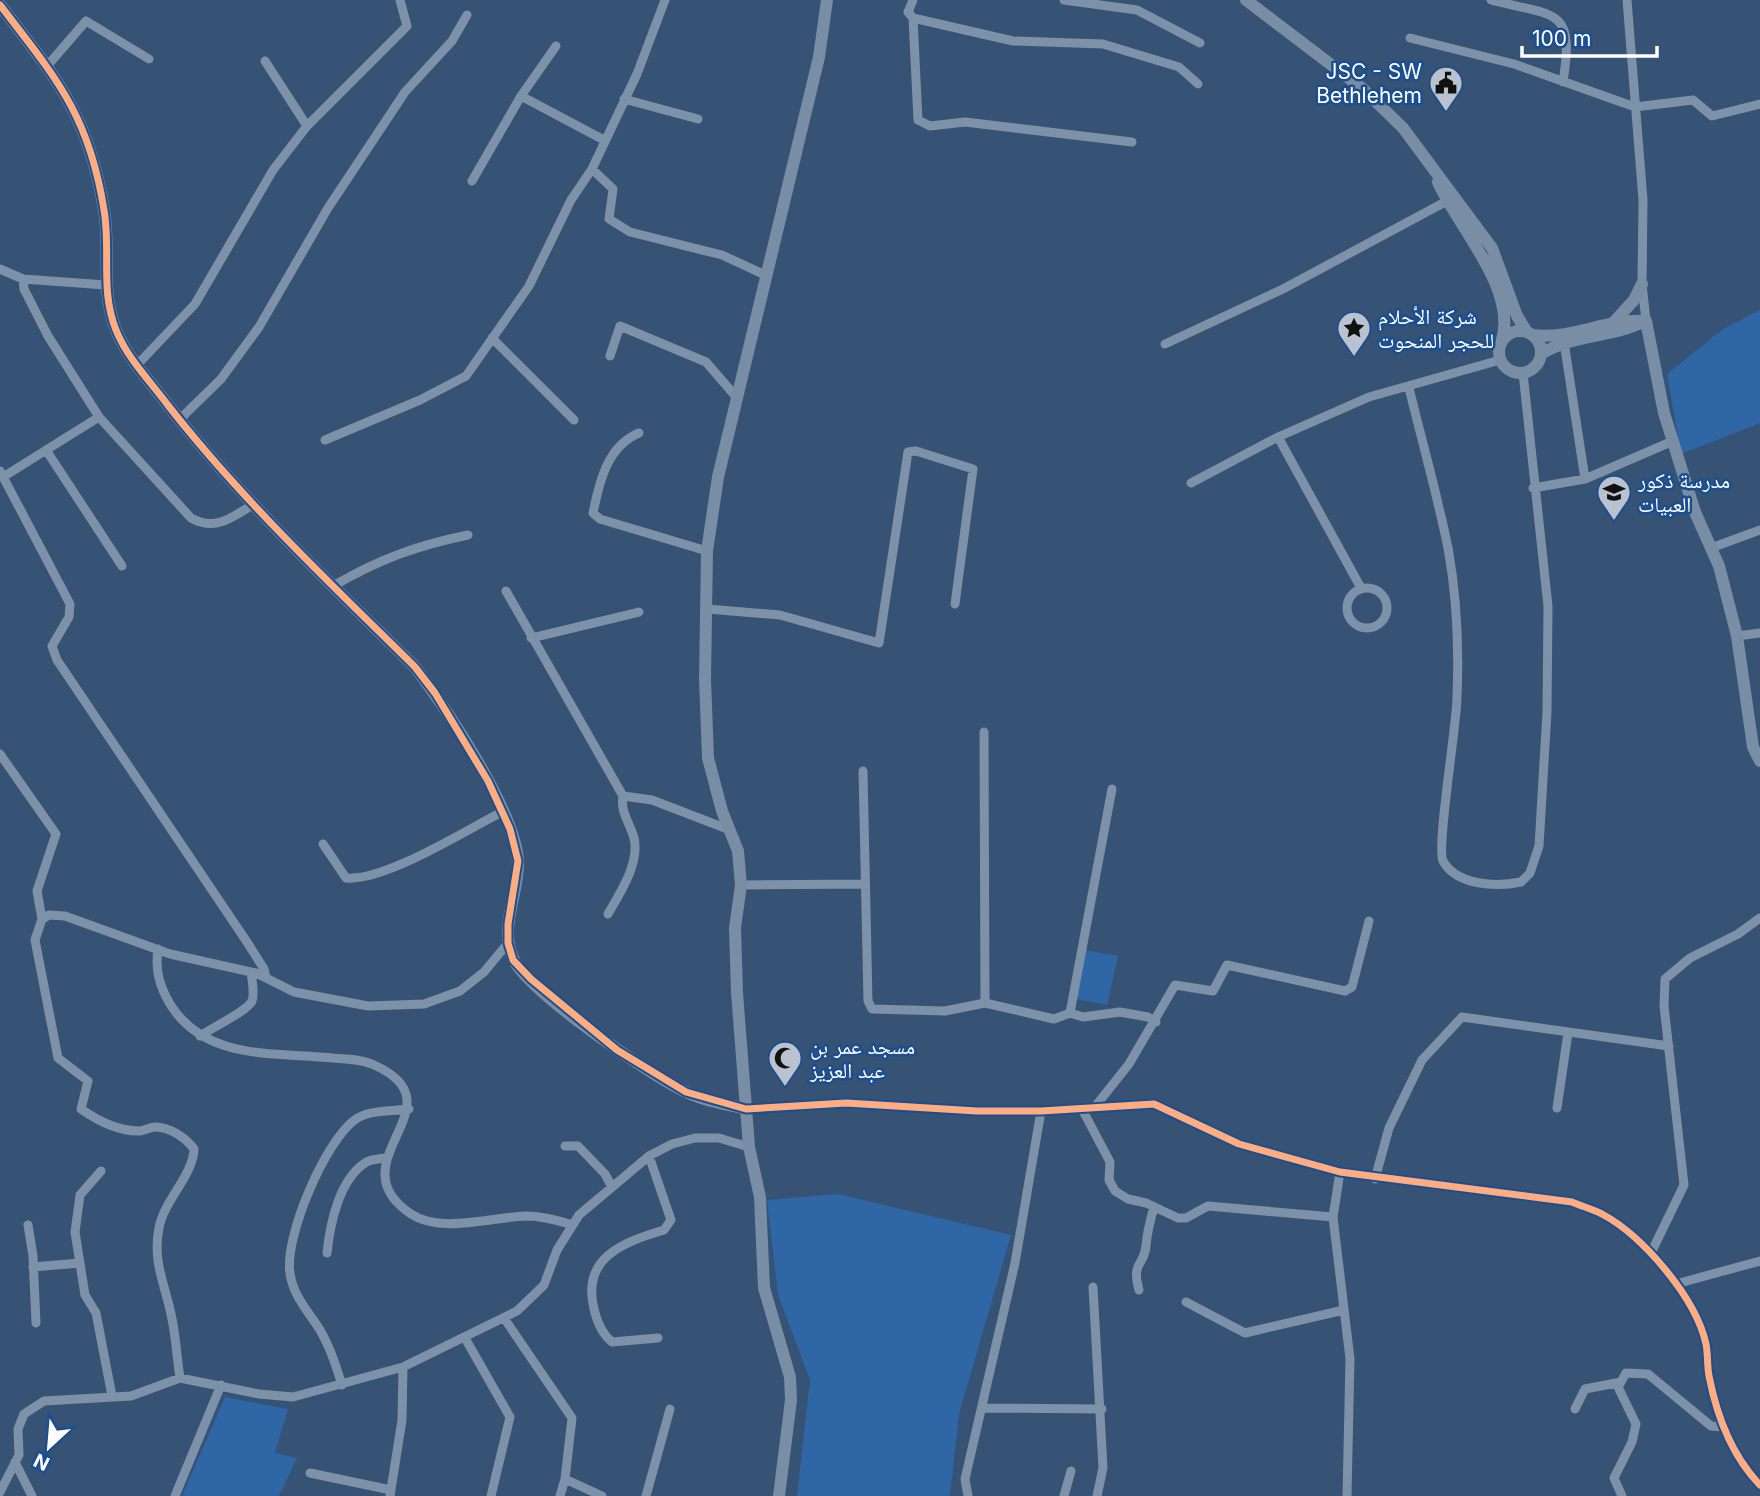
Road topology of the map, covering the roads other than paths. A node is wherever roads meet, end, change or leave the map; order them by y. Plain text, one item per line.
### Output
1 (400, 0) edge
2 (665, 0) edge
3 (827, 0) edge
4 (913, 0) edge
5 (1064, 0) edge
6 (1246, 0) edge
7 (1491, 0) edge
8 (1627, 0) edge
9 (0, 5) edge
10 (467, 15) dead end
11 (913, 18) junction
12 (1410, 38) dead end
13 (1200, 43) dead end
14 (556, 46) dead end
15 (149, 59) dead end
16 (265, 61) dead end
17 (48, 65) junction
18 (1563, 82) junction
19 (1198, 84) dead end
20 (521, 96) junction
21 (624, 99) junction
22 (1760, 103) edge
23 (1635, 107) junction
24 (698, 119) dead end
25 (307, 126) junction
26 (604, 140) junction
27 (1132, 142) dead end
28 (592, 169) junction
29 (1434, 173) junction
30 (472, 181) dead end
31 (1447, 201) junction
32 (0, 269) edge
33 (765, 275) junction
34 (23, 279) junction
35 (1642, 284) junction
36 (106, 285) junction
37 (1646, 321) junction
38 (1614, 322) junction
39 (1530, 333) junction
40 (492, 338) junction
41 (1502, 340) junction
42 (1564, 342) junction
43 (1166, 344) dead end
44 (1541, 354) junction
45 (610, 356) dead end
46 (1500, 360) junction
47 (137, 365) junction
48 (1523, 373) junction
49 (1409, 387) junction
50 (738, 399) junction
51 (99, 416) junction
52 (179, 420) junction
53 (573, 420) dead end
54 (639, 433) dead end
55 (1278, 437) junction
56 (325, 440) dead end
57 (1673, 441) junction
58 (46, 450) junction
59 (2, 474) edge
60 (1585, 479) junction
61 (1191, 483) dead end
62 (1533, 488) junction
63 (254, 504) junction
64 (1760, 530) edge
65 (468, 535) dead end
66 (1711, 548) junction
67 (707, 551) junction
68 (122, 566) dead end
69 (333, 586) junction
70 (1361, 588) junction
71 (506, 592) dead end
72 (955, 604) dead end
73 (706, 609) junction
74 (639, 612) dead end
75 (1760, 633) edge
76 (1737, 636) junction
77 (531, 638) junction
78 (984, 732) dead end
79 (0, 754) edge
80 (1760, 761) edge
81 (863, 771) dead end
82 (1112, 789) dead end
83 (623, 796) junction
84 (502, 812) junction
85 (730, 830) junction
86 (323, 844) dead end
87 (865, 884) junction
88 (741, 885) junction
89 (608, 914) dead end
90 (1760, 918) edge
91 (41, 919) junction
92 (1369, 921) dead end
93 (508, 943) junction
94 (158, 949) junction
95 (251, 972) junction
96 (266, 978) junction
97 (985, 1003) junction
98 (1070, 1013) junction
99 (1156, 1022) junction
100 (1568, 1033) junction
101 (200, 1036) junction
102 (1668, 1046) junction
103 (746, 1108) junction
104 (1094, 1108) junction
105 (1557, 1108) dead end
106 (409, 1109) junction
107 (1082, 1109) junction
108 (1041, 1111) junction
109 (565, 1146) dead end
110 (749, 1147) junction
111 (649, 1156) junction
112 (386, 1158) junction
113 (101, 1171) dead end
114 (1339, 1172) junction
115 (1375, 1179) junction
116 (612, 1187) junction
117 (1154, 1207) junction
118 (1333, 1217) junction
119 (573, 1224) junction
120 (28, 1225) dead end
121 (327, 1253) dead end
122 (1651, 1253) junction
123 (1760, 1261) edge
124 (80, 1263) junction
125 (33, 1267) junction
126 (1676, 1284) junction
127 (1093, 1287) dead end
128 (1139, 1290) dead end
129 (1186, 1302) dead end
130 (1344, 1310) junction
131 (504, 1318) junction
132 (36, 1323) dead end
133 (466, 1338) junction
134 (658, 1338) dead end
135 (403, 1367) junction
136 (180, 1378) junction
137 (1621, 1382) junction
138 (221, 1385) junction
139 (342, 1385) junction
140 (112, 1396) junction
141 (982, 1408) junction
142 (670, 1409) dead end
143 (1102, 1409) junction
144 (1575, 1409) dead end
145 (1722, 1427) junction
146 (15, 1462) junction
147 (1071, 1471) dead end
148 (310, 1473) dead end
149 (565, 1479) junction
150 (1760, 1485) edge
151 (0, 1492) edge
152 (390, 1493) edge
153 (32, 1496) edge
154 (176, 1496) edge
155 (491, 1496) edge
156 (560, 1496) edge
157 (603, 1496) edge
158 (646, 1496) edge
159 (779, 1496) edge
160 (968, 1496) edge
161 (1065, 1496) edge
162 (1097, 1496) edge
163 (1347, 1496) edge
164 (1622, 1496) edge

1 - 25 street
2 - 21 street
3 - 33 street
4 - 11 street
5 - 13 street
6 - 29 street
7 - 18 street
8 - 23 street
9 - 17 street
10 - 52 street
11 - 19 street
11 - 27 street
12 - 18 street
14 - 20 street
15 - 17 street
16 - 25 street
17 - 36 street
18 - 23 street
20 - 26 street
20 - 30 street
21 - 24 street
21 - 26 street
22 - 23 street
23 - 35 street
25 - 47 street
26 - 28 street
28 - 33 street
28 - 40 street
29 - 31 street
29 - 39 street
31 - 41 street
31 - 43 street
32 - 34 street
33 - 50 street
34 - 36 street
34 - 51 street
35 - 37 street
35 - 38 street
36 - 47 street
37 - 38 street
37 - 42 street
37 - 57 street
38 - 39 street
39 - 41 street
39 - 44 street
40 - 53 street
40 - 56 street
41 - 46 street
42 - 44 street
42 - 60 street
44 - 48 street
45 - 50 street
46 - 48 street
46 - 49 street
47 - 52 street
48 - 62 street
49 - 55 street
49 - 62 street
50 - 67 street
51 - 58 street
51 - 63 street
52 - 63 street
54 - 67 street
55 - 61 street
55 - 70 street
57 - 60 street
57 - 66 street
58 - 59 street
58 - 68 street
59 - 96 street
60 - 62 street
63 - 69 street
64 - 66 street
65 - 69 street
66 - 76 street
67 - 73 street
69 - 84 street
70 - 70 street
71 - 77 street
72 - 73 street
73 - 85 street
74 - 77 street
75 - 76 street
76 - 80 street
77 - 83 street
78 - 97 street
79 - 91 street
81 - 87 street
82 - 98 street
83 - 85 street
83 - 89 street
84 - 86 street
84 - 93 street
85 - 88 street
87 - 88 street
87 - 97 street
88 - 103 street
90 - 102 street
91 - 94 street
91 - 136 street
92 - 99 street
93 - 96 street
93 - 103 street
94 - 95 street
94 - 101 street
95 - 96 street
95 - 101 street
97 - 98 street
98 - 99 street
99 - 104 street
100 - 102 street
100 - 105 street
100 - 115 street
101 - 106 street
102 - 122 street
103 - 108 street
103 - 110 street
104 - 107 street
104 - 114 street
106 - 112 street
106 - 139 street
107 - 108 street
107 - 117 street
108 - 141 street
109 - 116 street
110 - 111 street
110 - 159 street
111 - 116 street
111 - 134 street
112 - 119 street
112 - 121 street
113 - 124 street
114 - 115 street
114 - 118 street
115 - 122 street
116 - 119 street
117 - 118 street
117 - 128 street
118 - 130 street
119 - 131 street
120 - 125 street
122 - 126 street
123 - 126 street
124 - 125 street
124 - 140 street
125 - 132 street
126 - 145 street
127 - 143 street
129 - 130 street
130 - 163 street
131 - 133 street
131 - 149 street
133 - 135 street
133 - 155 street
135 - 139 street
135 - 152 street
136 - 138 street
136 - 140 street
137 - 144 street
137 - 145 street
137 - 164 street
138 - 139 street
138 - 154 street
140 - 146 street
141 - 143 street
141 - 160 street
142 - 158 street
143 - 162 street
145 - 150 street
146 - 151 street
146 - 153 street
147 - 161 street
148 - 152 street
149 - 156 street
149 - 157 street

